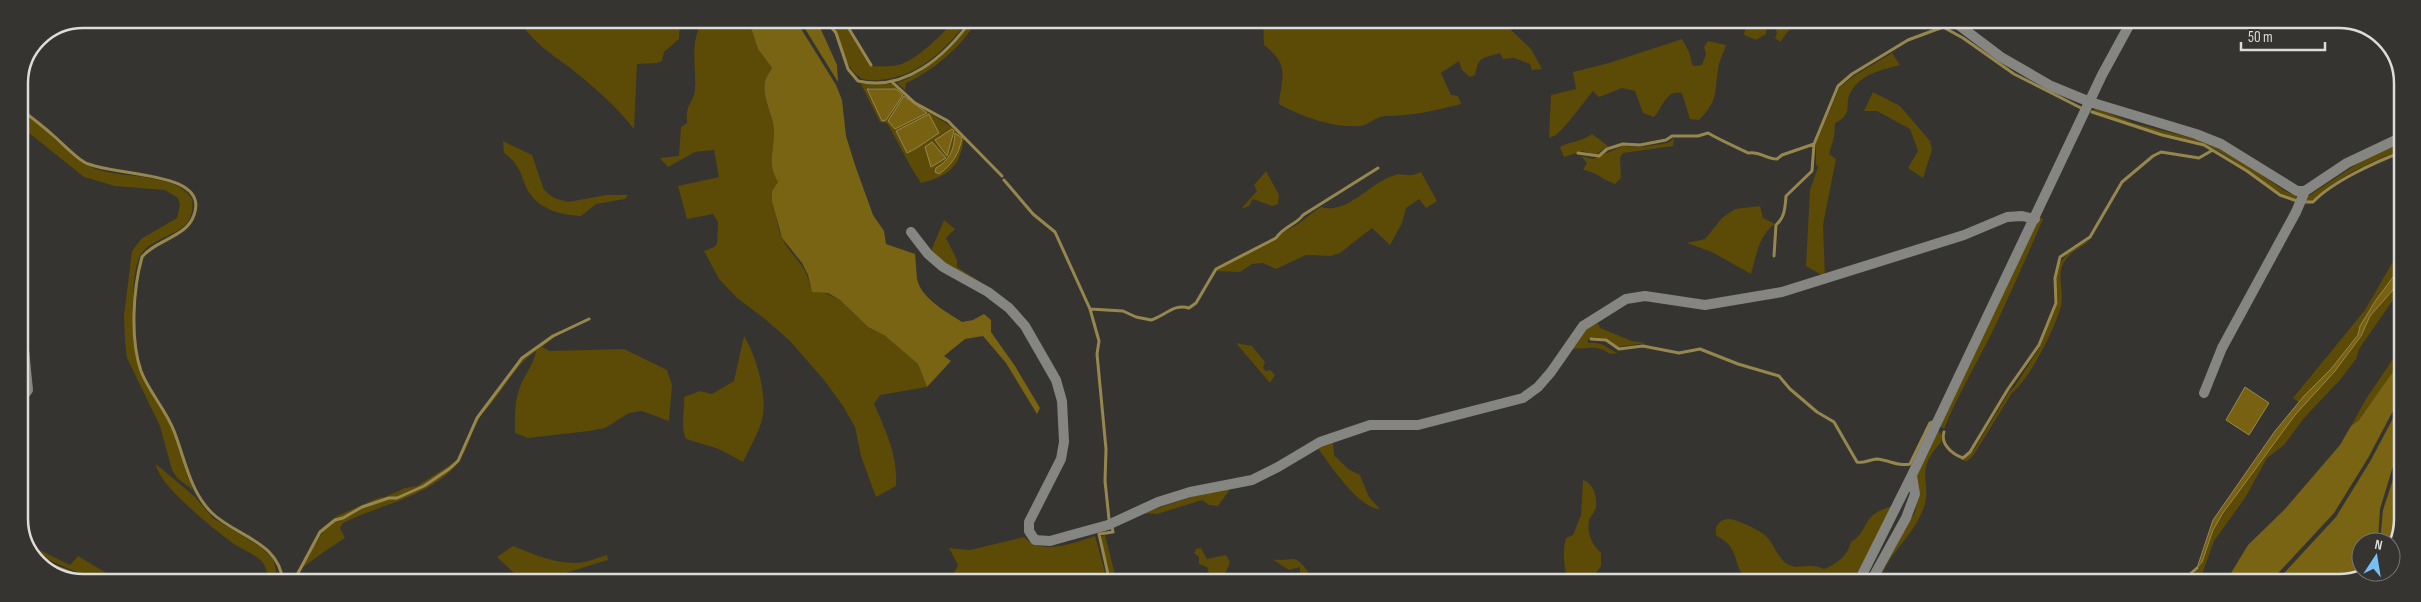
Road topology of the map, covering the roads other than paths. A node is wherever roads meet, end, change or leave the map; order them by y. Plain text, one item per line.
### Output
1 (1963, 28) edge
2 (2128, 28) edge
3 (2090, 102) junction
4 (2393, 141) edge
5 (2305, 191) junction
6 (2035, 218) junction
7 (911, 232) dead end
8 (2204, 393) dead end
9 (1912, 475) junction
10 (1862, 574) edge
11 (1875, 574) edge

1 - 3 street
2 - 3 street
3 - 5 street
3 - 6 street
4 - 5 street
5 - 8 street
6 - 7 street
6 - 9 street
9 - 10 street
9 - 11 street

